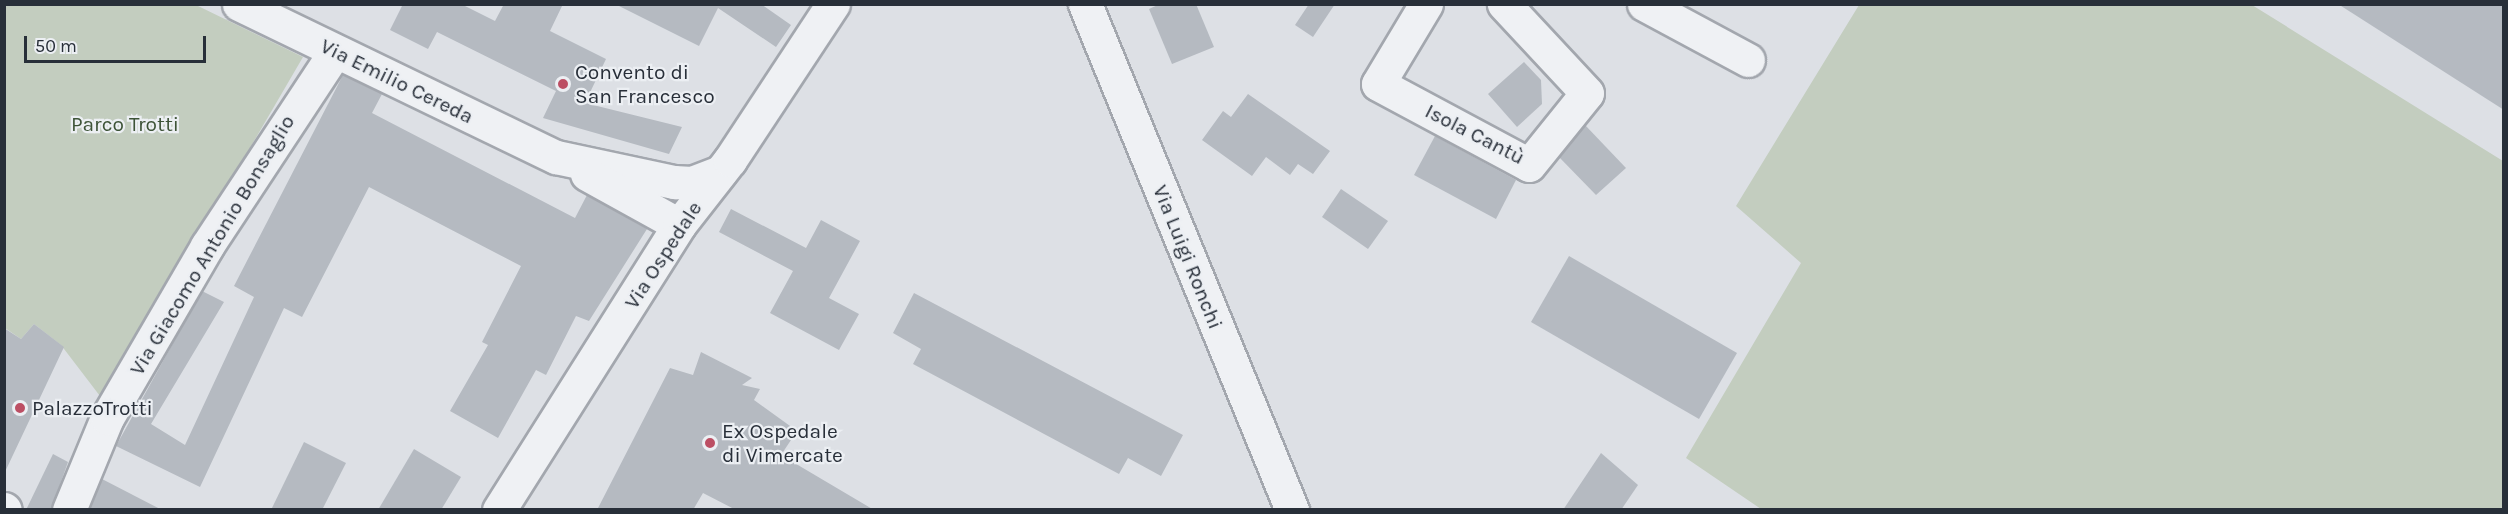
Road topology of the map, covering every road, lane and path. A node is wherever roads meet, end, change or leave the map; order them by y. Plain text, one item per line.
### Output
1 (239, 4) edge
2 (833, 4) edge
3 (1085, 4) edge
4 (1426, 4) edge
5 (1504, 4) edge
6 (1644, 4) edge
7 (1748, 60) dead end
8 (334, 61) junction
9 (556, 158) junction
10 (720, 172) junction
11 (679, 225) junction
12 (69, 510) edge
13 (499, 510) edge
14 (1292, 510) edge

1 - 8 street, Via Emilio Cereda
2 - 10 street, Via Ospedale
3 - 14 street, Via Luigi Ronchi
4 - 5 street, Isola Cantù
6 - 7 street
8 - 9 street, Via Emilio Cereda
8 - 12 street, Via Giacomo Antonio Bonsaglio
9 - 10 street, Via Emilio Cereda
9 - 11 street, Via Emilio Cereda
10 - 11 street, Via Ospedale
11 - 13 street, Via Ospedale

